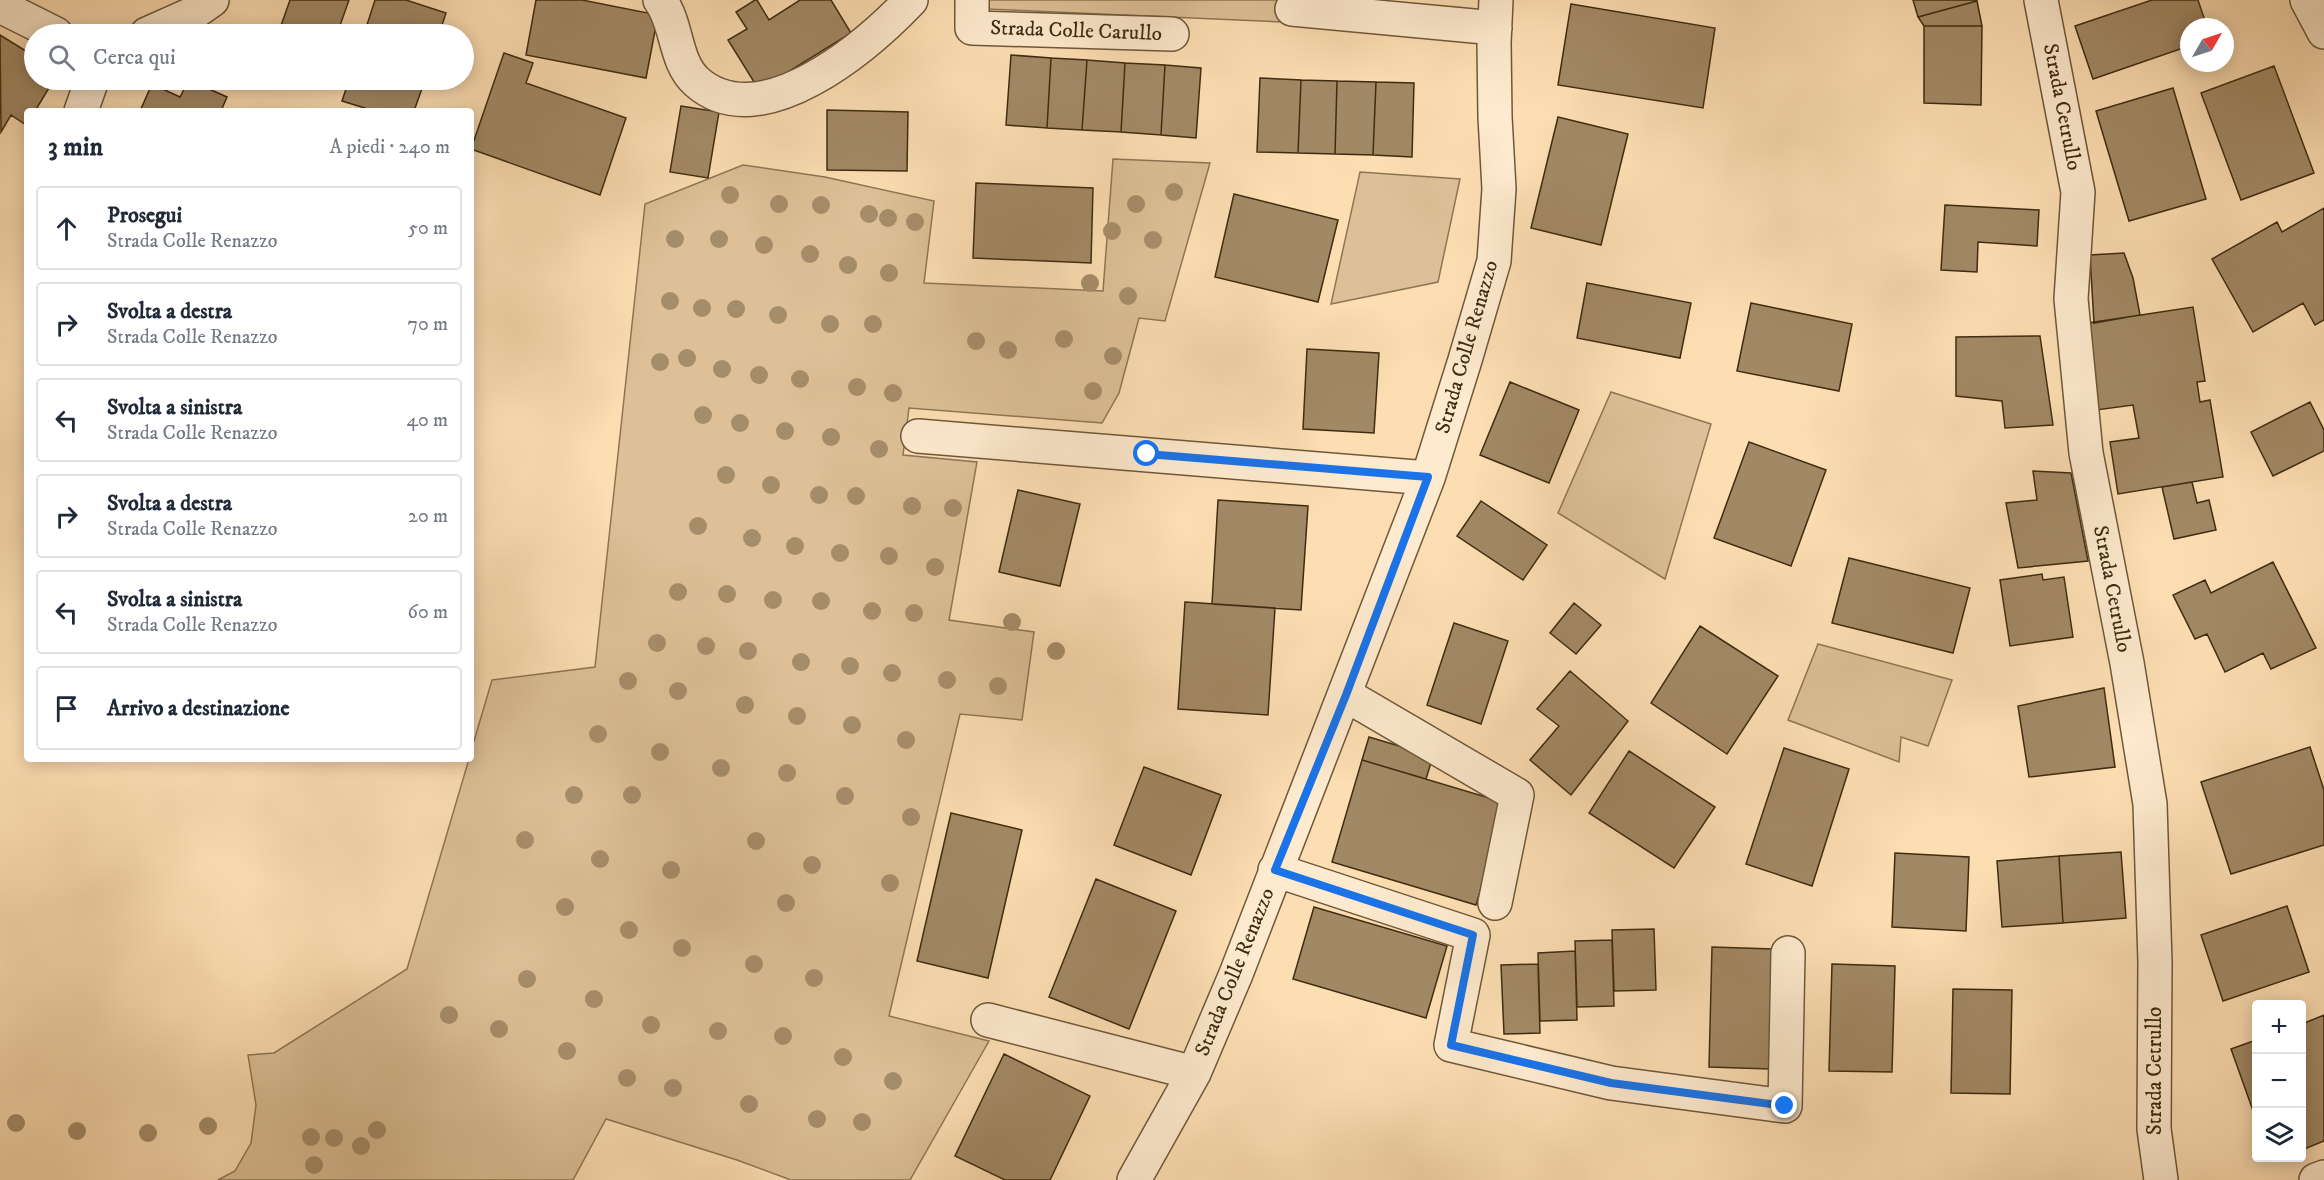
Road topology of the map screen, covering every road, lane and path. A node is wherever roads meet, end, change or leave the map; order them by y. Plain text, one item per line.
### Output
1 (212, 0) edge
2 (660, 0) edge
3 (911, 0) edge
4 (972, 0) edge
5 (2041, 0) edge
6 (2307, 0) edge
7 (4, 8) dead end
8 (1292, 9) dead end
9 (1495, 14) edge
10 (36, 24) edge
11 (170, 24) edge
12 (2324, 32) edge
13 (1172, 34) dead end
14 (88, 90) edge
15 (82, 108) edge
16 (918, 436) dead end
17 (1428, 477) junction
18 (1346, 695) junction
19 (1275, 870) junction
20 (1495, 903) dead end
21 (1788, 953) dead end
22 (988, 1020) dead end
23 (1194, 1073) junction
24 (2324, 1177) edge
25 (1134, 1180) edge
26 (2162, 1180) edge
27 (2316, 1180) edge

1 - 11 street
2 - 3 street
4 - 13 street, Strada Colle Carullo
5 - 26 street, Strada Cetrullo
6 - 12 street
7 - 10 street
8 - 9 street
9 - 17 street, Strada Colle Renazzo
14 - 15 street
16 - 17 street
17 - 18 street, Strada Colle Renazzo
18 - 19 street, Strada Colle Renazzo
18 - 20 street
19 - 21 street, Strada Colle Renazzo
19 - 23 street, Strada Colle Renazzo
22 - 23 street, Strada Colle Renazzo
23 - 25 street, Strada Colle Renazzo
24 - 27 street

